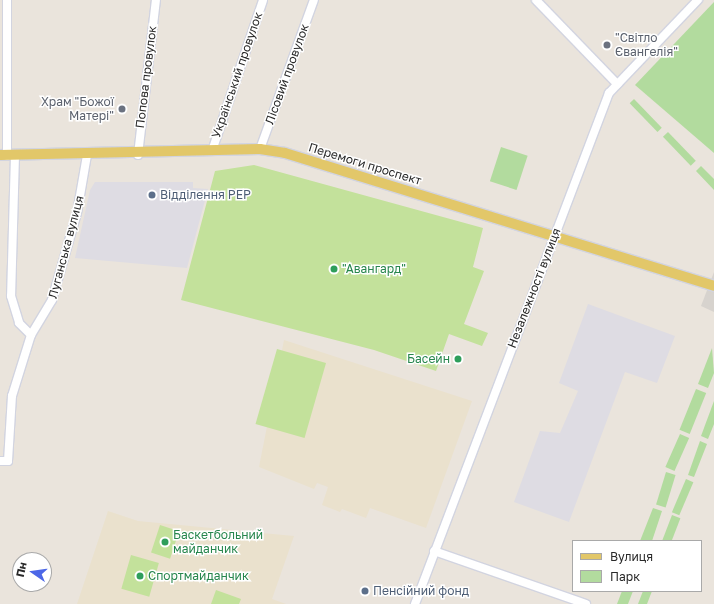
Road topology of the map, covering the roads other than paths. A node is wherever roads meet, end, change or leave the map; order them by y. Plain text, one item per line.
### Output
1 (7, 0) edge
2 (156, 0) edge
3 (263, 0) edge
4 (314, 0) edge
5 (536, 0) edge
6 (698, 0) edge
7 (617, 84) junction
8 (260, 149) junction
9 (212, 151) junction
10 (138, 154) junction
11 (87, 155) junction
12 (7, 156) edge
13 (555, 234) junction
14 (712, 286) edge
15 (31, 335) junction
16 (0, 461) edge
17 (434, 551) junction
18 (414, 604) edge
19 (586, 604) edge

1 - 12 street
2 - 10 street, Попова провулок
3 - 9 street, Український провулок
4 - 8 street, Лісовий провулок
5 - 7 street
6 - 7 street, Незалежності вулиця
7 - 13 street, Незалежності вулиця
8 - 9 main road, Перемоги проспект
8 - 13 main road, Перемоги проспект
9 - 10 main road, Перемоги проспект
10 - 11 main road, Перемоги проспект
11 - 12 main road, Перемоги проспект
11 - 15 street, Луганська вулиця
12 - 15 street
13 - 14 main road, Перемоги проспект
13 - 17 street, Незалежності вулиця
15 - 16 street, Луганська вулиця
17 - 18 street, Незалежності вулиця
17 - 19 street

